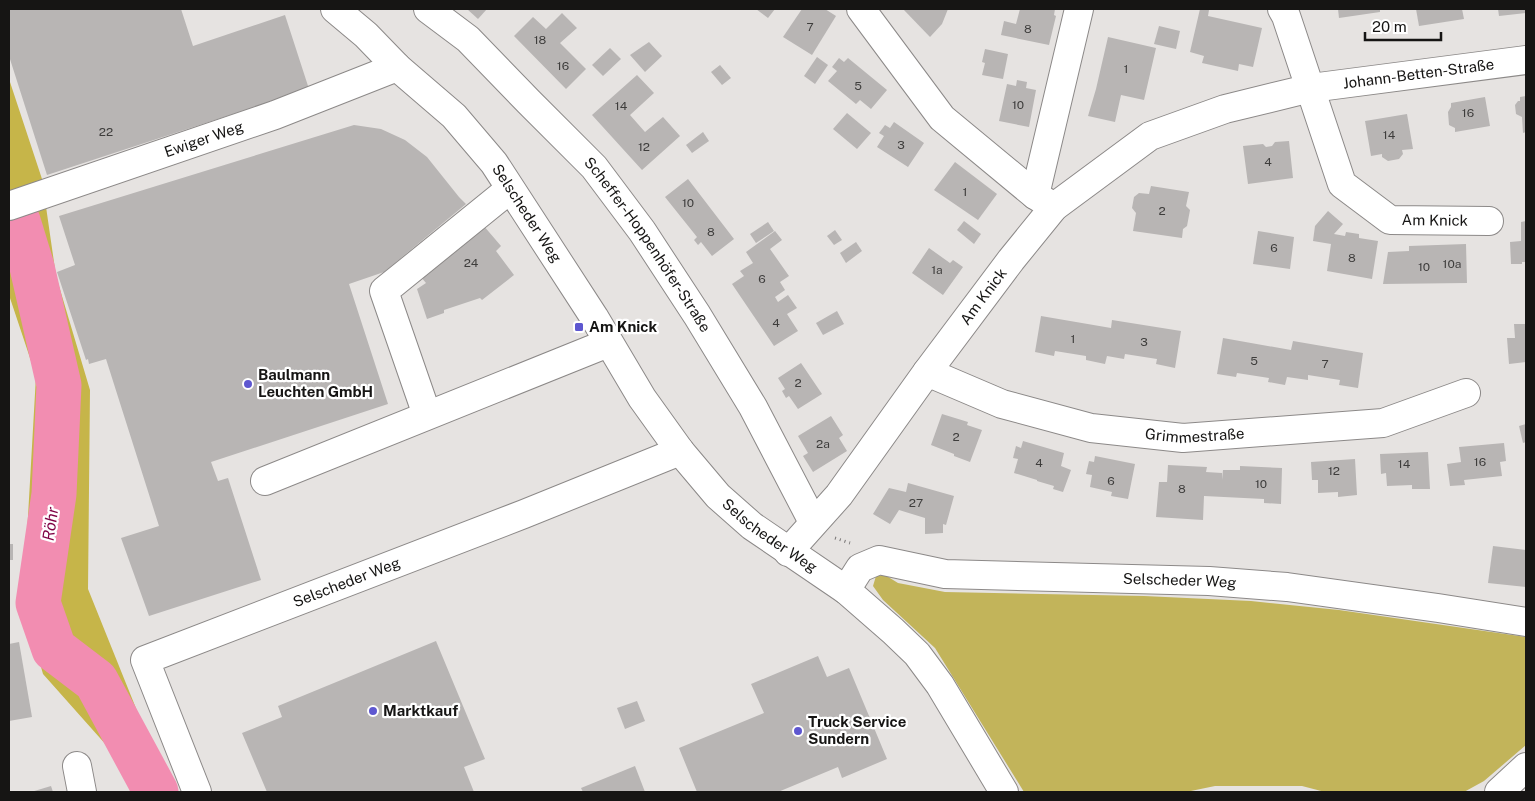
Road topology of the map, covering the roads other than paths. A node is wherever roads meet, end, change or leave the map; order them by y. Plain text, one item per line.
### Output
1 (335, 9) edge
2 (428, 9) edge
3 (861, 9) edge
4 (1079, 9) edge
5 (1282, 9) edge
6 (1526, 60) edge
7 (397, 67) junction
8 (1311, 88) junction
9 (510, 188) junction
10 (1044, 201) junction
11 (9, 206) edge
12 (1489, 221) dead end
13 (608, 342) junction
14 (927, 372) junction
15 (1466, 393) dead end
16 (428, 415) junction
17 (680, 452) junction
18 (265, 481) dead end
19 (813, 522) junction
20 (788, 552) junction
21 (846, 590) junction
22 (1526, 622) edge
23 (1526, 767) edge
24 (197, 792) edge
25 (1004, 792) edge
26 (1499, 792) edge

1 - 7 street, Selscheder Weg
2 - 19 street, Scheffer-Hoppenhöfer-Straße
3 - 10 street
4 - 10 street, Am Knick
5 - 8 street, Am Knick
6 - 8 street, Johann-Betten-Straße
7 - 9 street, Selscheder Weg
7 - 11 street, Ewiger Weg
8 - 10 street, Am Knick
8 - 12 street, Am Knick
9 - 13 street, Selscheder Weg
9 - 16 street
10 - 14 street, Am Knick
13 - 16 street
13 - 17 street, Selscheder Weg
14 - 15 street, Grimmestraße
14 - 19 street, Am Knick
16 - 18 street
17 - 20 street, Selscheder Weg
17 - 24 street, Selscheder Weg
19 - 20 street, Am Knick
20 - 21 street, Selscheder Weg
21 - 22 street, Selscheder Weg
21 - 25 street, Selscheder Weg
23 - 26 street

